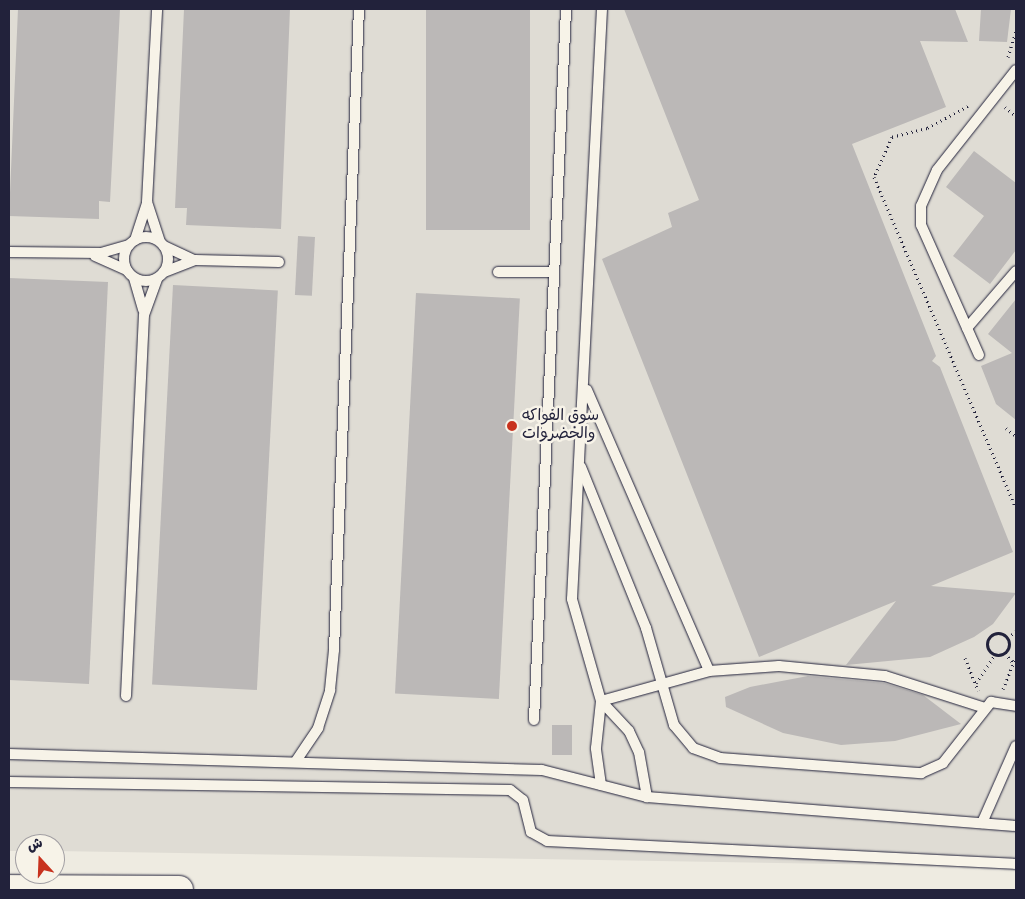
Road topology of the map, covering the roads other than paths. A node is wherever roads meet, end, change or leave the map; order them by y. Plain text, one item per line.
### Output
1 (156, 9) edge
2 (359, 9) edge
3 (566, 9) edge
4 (602, 9) edge
5 (1016, 70) edge
6 (147, 202) junction
7 (132, 243) junction
8 (162, 244) junction
9 (9, 252) edge
10 (86, 254) junction
11 (195, 260) junction
12 (279, 262) dead end
13 (127, 270) junction
14 (1016, 271) edge
15 (498, 272) dead end
16 (553, 272) junction
17 (160, 276) junction
18 (134, 278) junction
19 (144, 316) junction
20 (967, 328) junction
21 (979, 355) dead end
22 (586, 389) junction
23 (581, 464) junction
24 (709, 671) junction
25 (662, 681) junction
26 (126, 696) dead end
27 (601, 701) junction
28 (1016, 706) edge
29 (986, 708) junction
30 (534, 720) dead end
31 (1016, 746) edge
32 (9, 754) edge
33 (296, 761) junction
34 (9, 782) edge
35 (601, 785) junction
36 (647, 797) junction
37 (982, 823) junction
38 (1016, 826) edge
39 (1016, 864) edge
40 (9, 889) edge
41 (179, 890) edge

1 - 6 lane
2 - 33 lane
3 - 16 lane
4 - 22 lane
5 - 20 lane
6 - 7 lane
6 - 8 lane
7 - 8 lane
7 - 10 lane
7 - 13 lane
8 - 11 lane
8 - 17 lane
9 - 10 lane
10 - 13 lane
11 - 12 lane
11 - 17 lane
13 - 18 lane
14 - 20 lane
15 - 16 lane
16 - 30 lane
17 - 18 lane
17 - 19 lane
18 - 19 lane
19 - 26 lane
20 - 21 lane
22 - 23 lane
22 - 24 lane
23 - 25 lane
23 - 27 lane
24 - 25 lane
24 - 29 lane
25 - 27 lane
25 - 29 lane
27 - 35 lane
27 - 36 lane
28 - 29 lane
31 - 37 lane
32 - 33 lane
33 - 35 lane
34 - 39 lane
35 - 36 lane
36 - 37 lane
37 - 38 lane
40 - 41 main road

